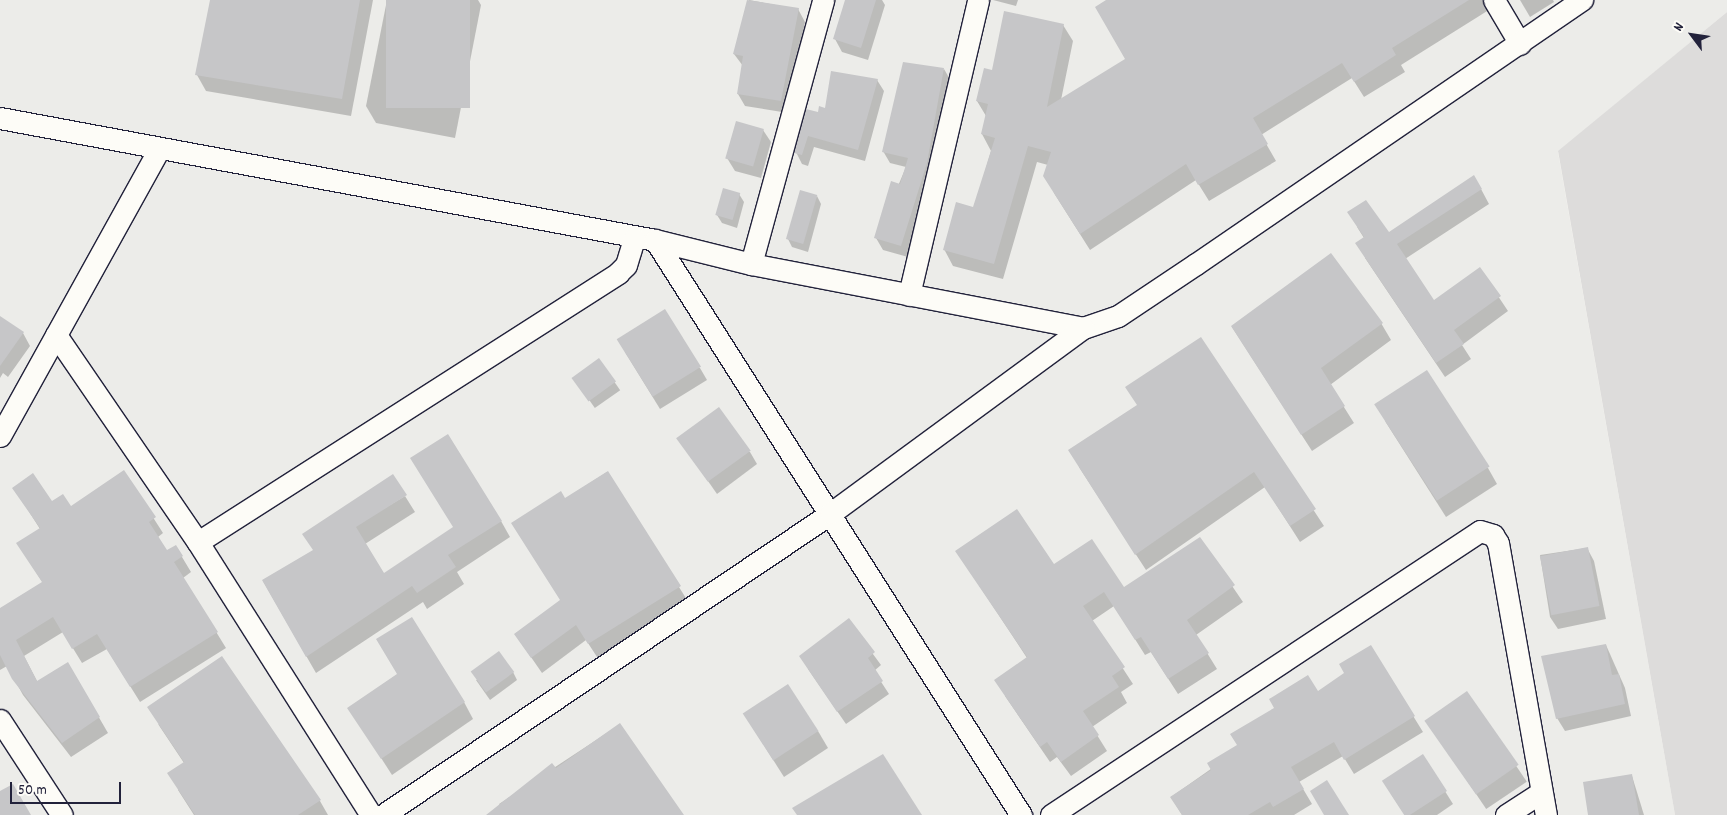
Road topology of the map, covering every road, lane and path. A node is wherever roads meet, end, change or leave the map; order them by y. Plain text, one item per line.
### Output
1 (823, 0) edge
2 (978, 0) edge
3 (1494, 0) edge
4 (1582, 0) edge
5 (1520, 44) junction
6 (0, 118) edge
7 (159, 149) junction
8 (644, 239) junction
9 (751, 264) junction
10 (909, 295) junction
11 (1083, 328) junction
12 (56, 335) junction
13 (0, 436) edge
14 (831, 513) junction
15 (198, 542) junction
16 (0, 720) edge
17 (1540, 793) junction
18 (62, 815) edge
19 (371, 815) edge
20 (383, 815) edge
21 (1020, 815) edge
22 (1051, 815) edge
23 (1506, 815) edge
24 (1546, 815) edge

1 - 9 lane
2 - 10 lane
3 - 5 lane
4 - 5 lane
5 - 11 lane
6 - 7 lane
7 - 8 lane
7 - 12 lane
8 - 9 lane
8 - 14 lane
8 - 15 lane
9 - 10 lane
10 - 11 lane
11 - 14 lane
12 - 13 lane
12 - 15 lane
14 - 20 lane
14 - 21 lane
15 - 19 lane
16 - 18 lane
17 - 22 lane
17 - 23 lane
17 - 24 lane

